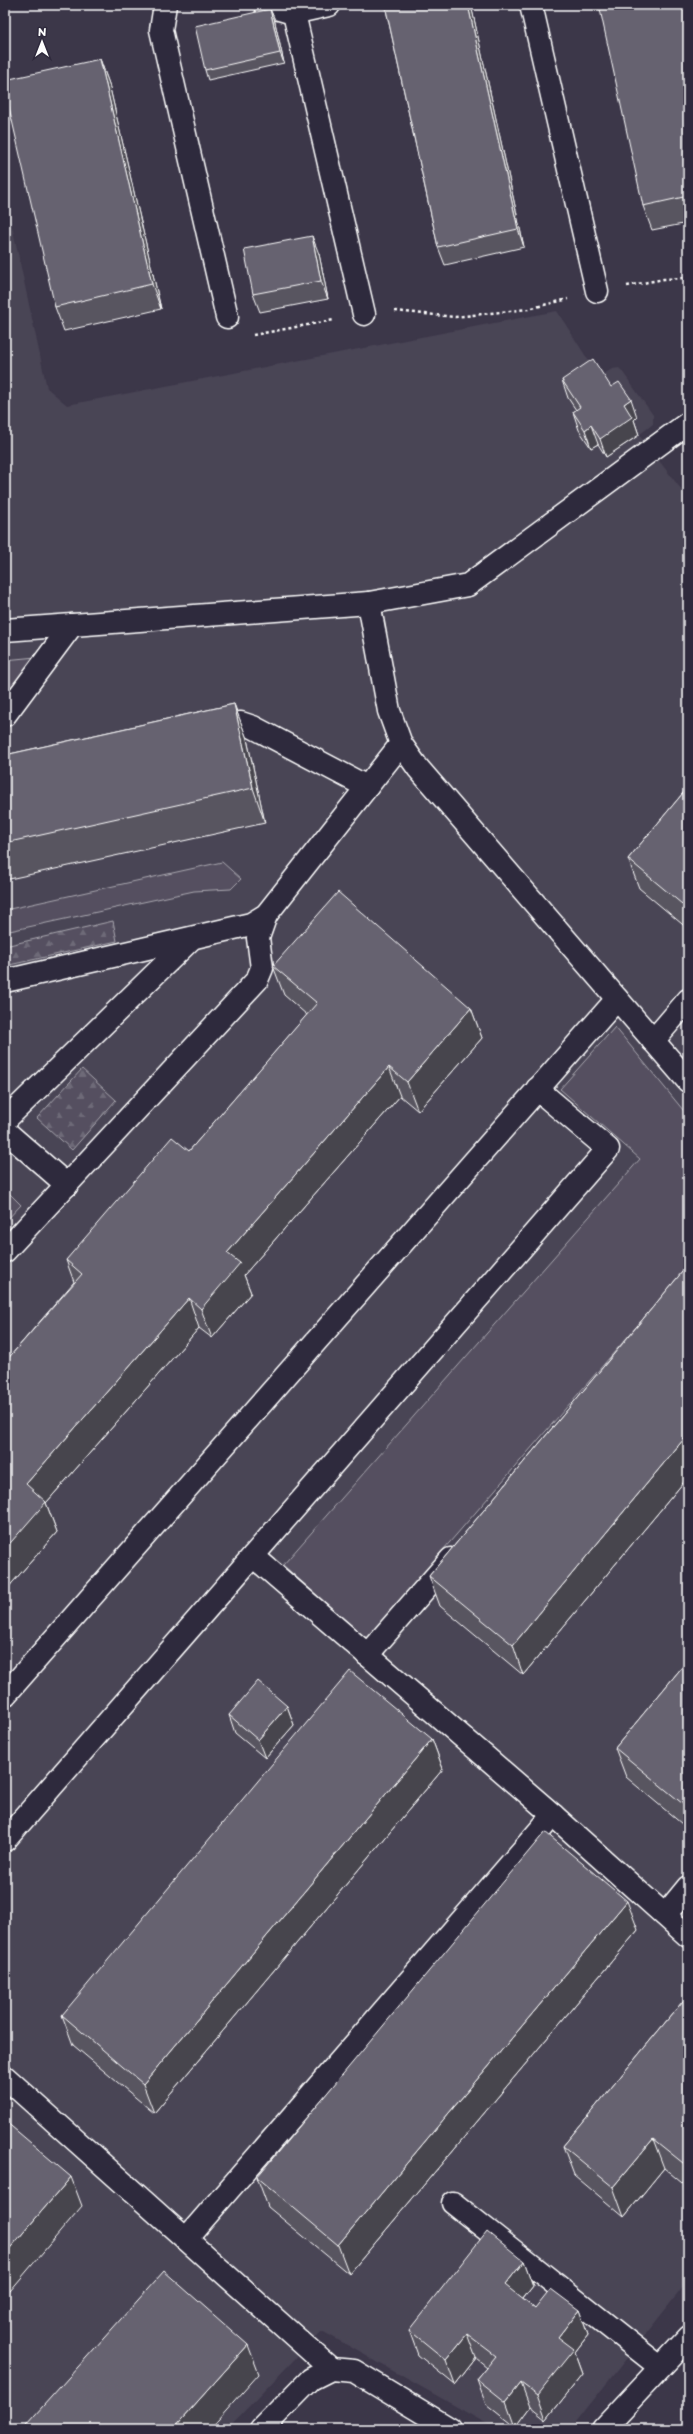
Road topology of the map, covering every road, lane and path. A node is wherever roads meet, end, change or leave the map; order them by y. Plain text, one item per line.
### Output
1 (165, 5) edge
2 (265, 5) edge
3 (329, 5) edge
4 (531, 5) edge
5 (292, 9) edge
6 (688, 278) edge
7 (597, 291) junction
8 (364, 314) junction
9 (227, 317) joint
10 (688, 423) edge
11 (369, 604) junction
12 (72, 625) junction
13 (5, 630) edge
14 (5, 715) edge
15 (195, 730) edge
16 (401, 744) junction
17 (368, 787) junction
18 (266, 915) junction
19 (190, 940) junction
20 (5, 981) edge
21 (617, 999) junction
22 (688, 1000) edge
23 (653, 1041) junction
24 (688, 1081) edge
25 (537, 1089) junction
26 (5, 1120) edge
27 (5, 1131) edge
28 (67, 1185) junction
29 (5, 1251) edge
30 (466, 1541) edge
31 (253, 1556) junction
32 (368, 1655) junction
33 (5, 1695) edge
34 (553, 1815) junction
35 (5, 1840) edge
36 (688, 1887) edge
37 (665, 1915) junction
38 (688, 1936) edge
39 (5, 2077) edge
40 (453, 2203) dead end
41 (186, 2239) junction
42 (688, 2338) edge
43 (660, 2367) junction
44 (331, 2369) junction
45 (262, 2429) edge
46 (450, 2429) edge
47 (603, 2429) edge

1 - 9 lane
2 - 5 lane
3 - 5 lane
4 - 7 lane
5 - 8 lane
6 - 7 path
7 - 8 path
8 - 9 path
10 - 11 lane
11 - 12 lane
11 - 16 lane
12 - 13 lane
12 - 14 lane
15 - 17 lane
16 - 17 lane
16 - 21 lane
17 - 18 lane
18 - 19 lane
18 - 28 lane
19 - 20 lane
19 - 26 lane
21 - 23 lane
21 - 25 lane
22 - 23 lane
23 - 24 lane
25 - 31 lane
25 - 33 lane
27 - 28 lane
28 - 29 lane
30 - 32 lane
31 - 32 lane
31 - 35 lane
32 - 34 lane
34 - 37 lane
34 - 41 lane
36 - 37 lane
37 - 38 lane
39 - 41 lane
40 - 43 lane
41 - 44 lane
42 - 43 lane
43 - 47 lane
44 - 45 lane
44 - 46 lane

